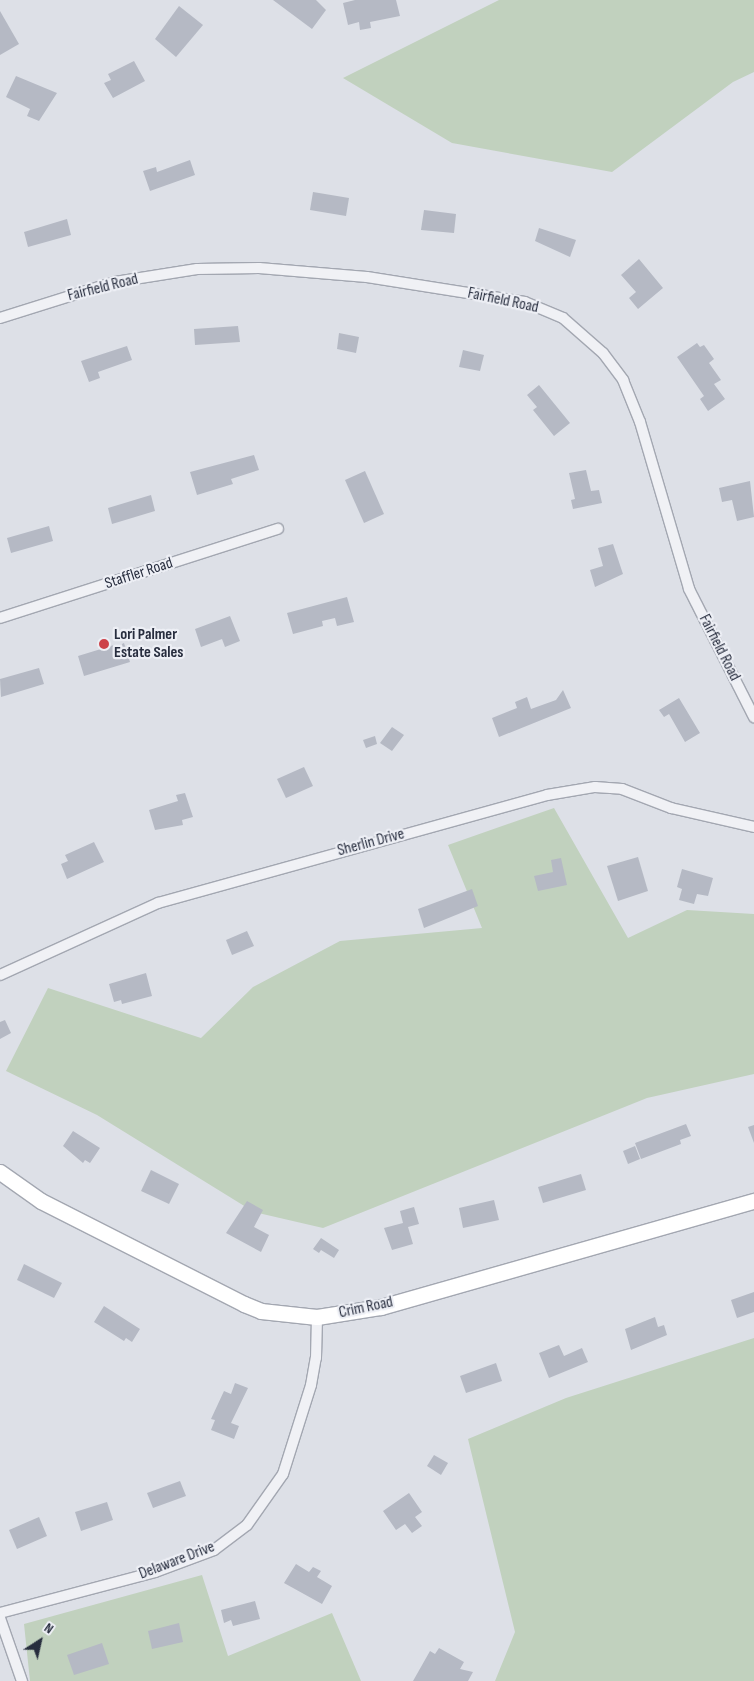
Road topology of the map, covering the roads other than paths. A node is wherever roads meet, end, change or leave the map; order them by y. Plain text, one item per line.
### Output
1 (0, 318) edge
2 (278, 529) dead end
3 (0, 618) edge
4 (754, 717) edge
5 (754, 827) edge
6 (0, 975) edge
7 (0, 1172) edge
8 (754, 1201) edge
9 (317, 1317) junction
10 (0, 1613) edge
11 (0, 1618) edge
12 (22, 1681) edge

1 - 4 street, Fairfield Road
2 - 3 street, Staffler Road
5 - 6 street, Sherlin Drive
7 - 9 street, Crim Road
8 - 9 street, Crim Road
9 - 10 street, Delaware Drive
11 - 12 street

